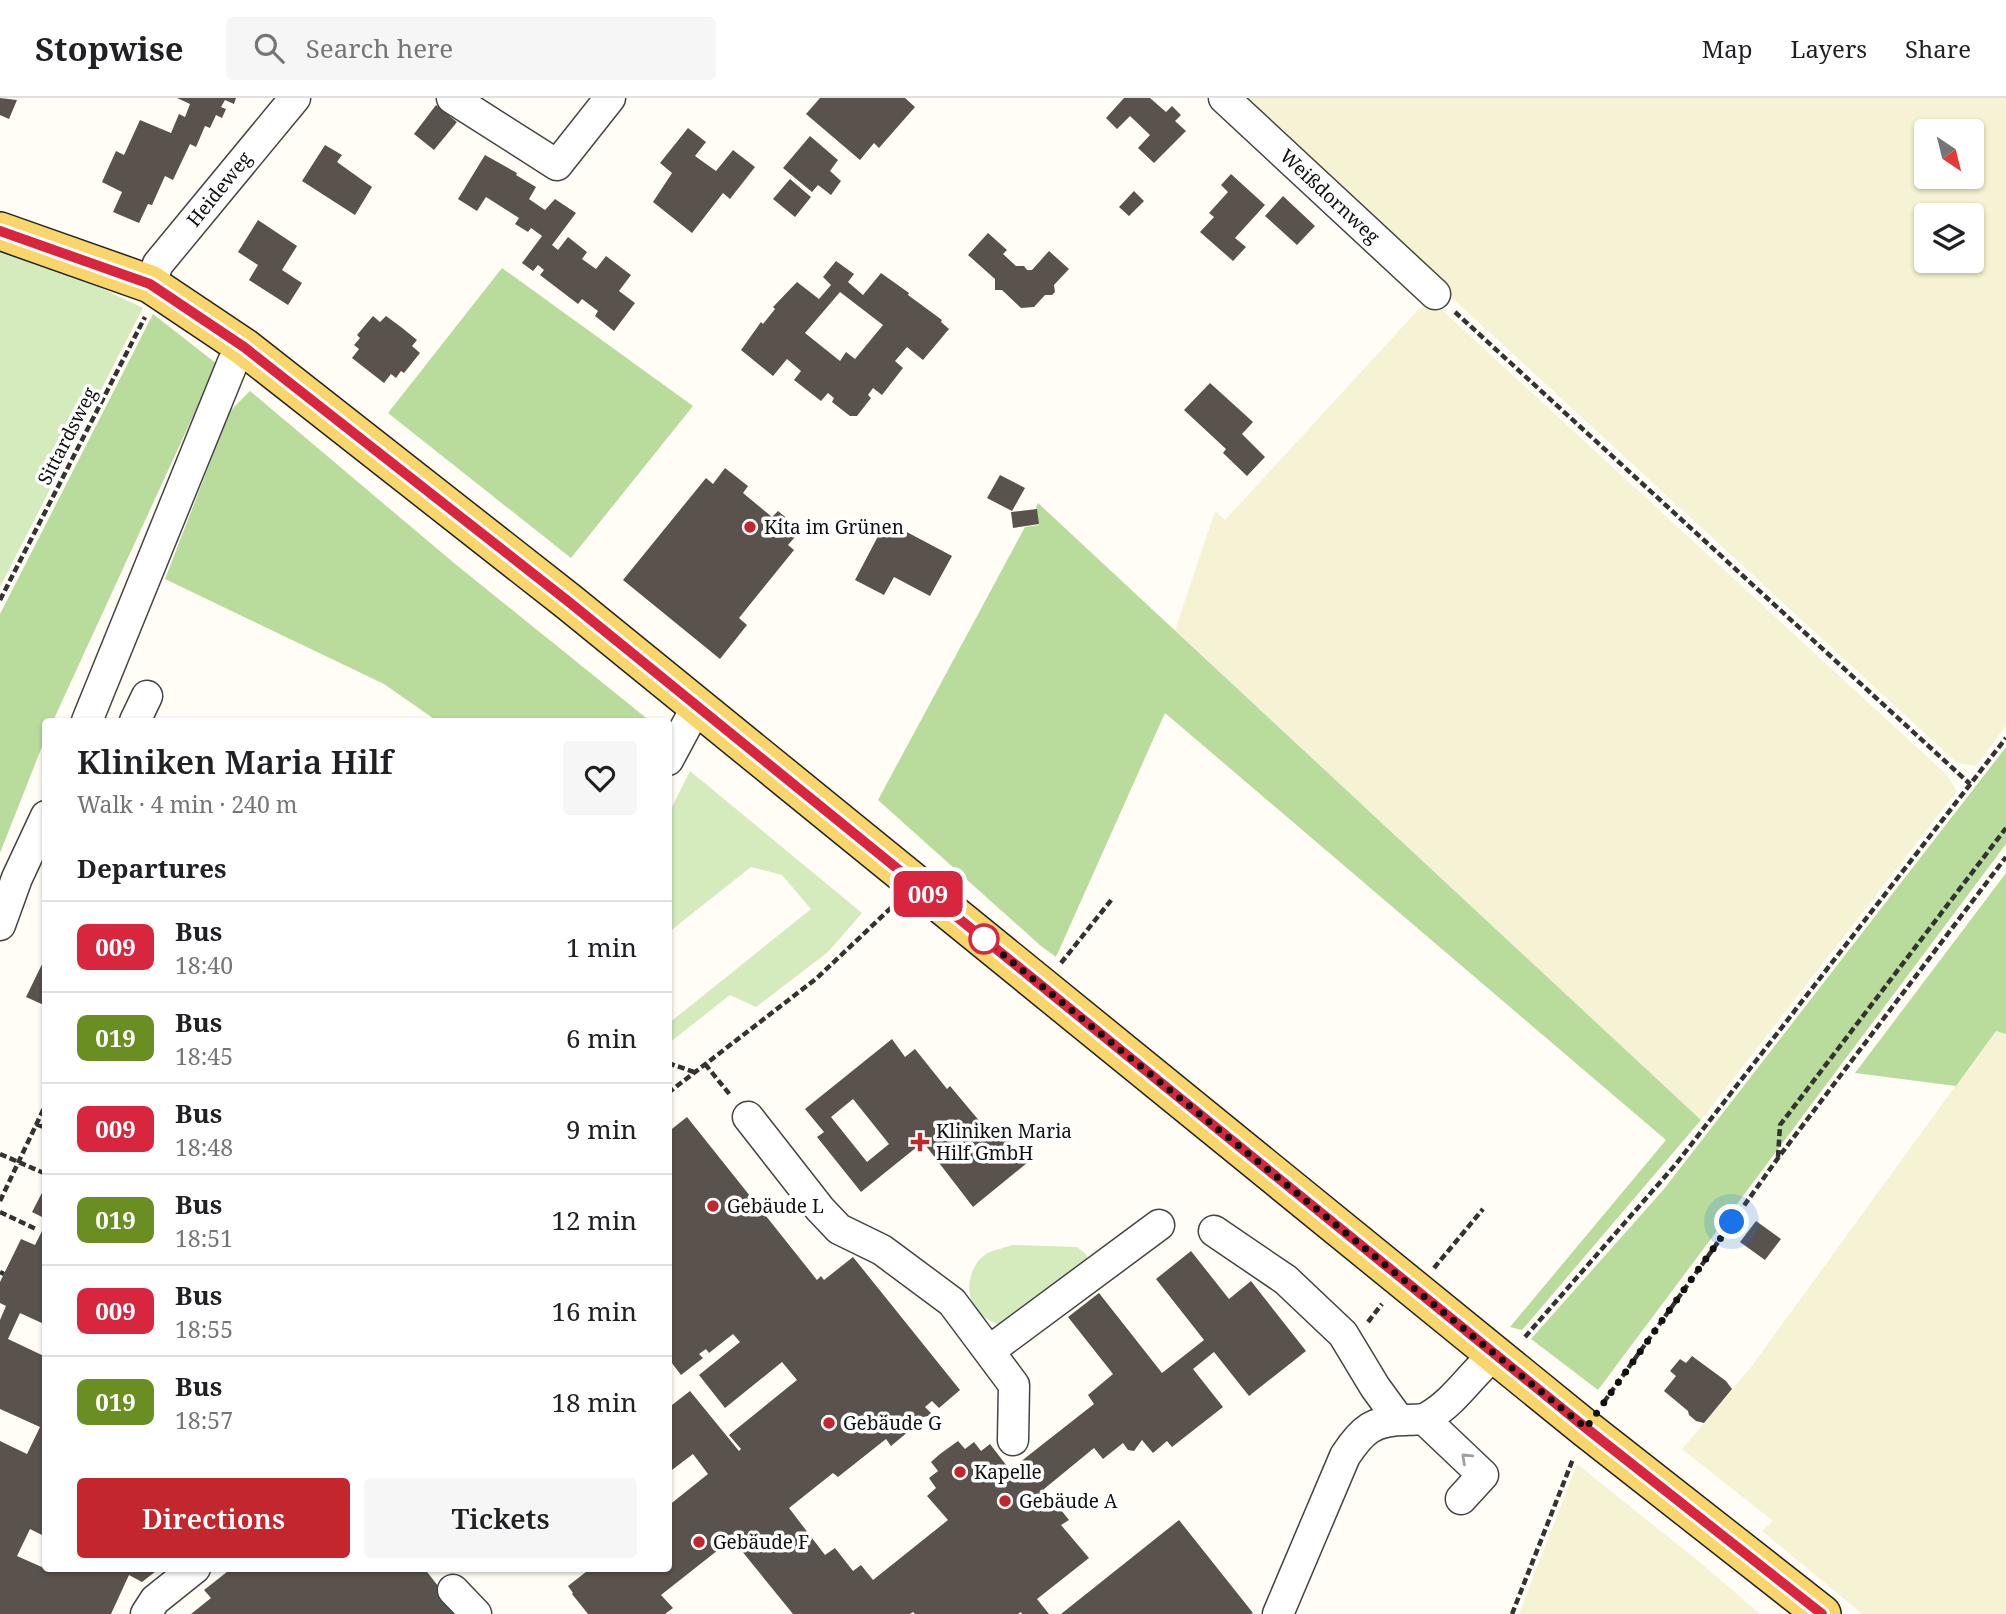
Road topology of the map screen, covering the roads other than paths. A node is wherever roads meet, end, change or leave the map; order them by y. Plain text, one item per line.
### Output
1 (295, 98) edge
2 (452, 98) edge
3 (610, 98) edge
4 (1224, 98) edge
5 (0, 231) edge
6 (150, 284) junction
7 (1435, 294) road end
8 (244, 347) junction
9 (697, 706) junction
10 (88, 718) edge
11 (672, 753) edge
12 (42, 825) edge
13 (0, 925) edge
14 (748, 1117) road end
15 (1159, 1225) dead end
16 (1214, 1231) dead end
17 (989, 1352) junction
18 (1495, 1354) junction
19 (1412, 1420) junction
20 (1013, 1440) dead end
21 (1461, 1499) dead end
22 (190, 1572) edge
23 (453, 1590) dead end
24 (146, 1614) edge
25 (476, 1614) edge
26 (1278, 1614) edge
27 (1822, 1614) edge

1 - 6 street, Heideweg
2 - 3 street
4 - 7 street, Weißdornweg
5 - 6 main road
6 - 8 main road
8 - 9 main road
8 - 10 street
9 - 11 street
9 - 18 main road
12 - 13 street
14 - 17 street
15 - 17 street
16 - 19 street
17 - 20 street
18 - 19 street
18 - 27 main road
21 -> 19 street
19 - 26 street
22 - 24 street
23 - 25 street

